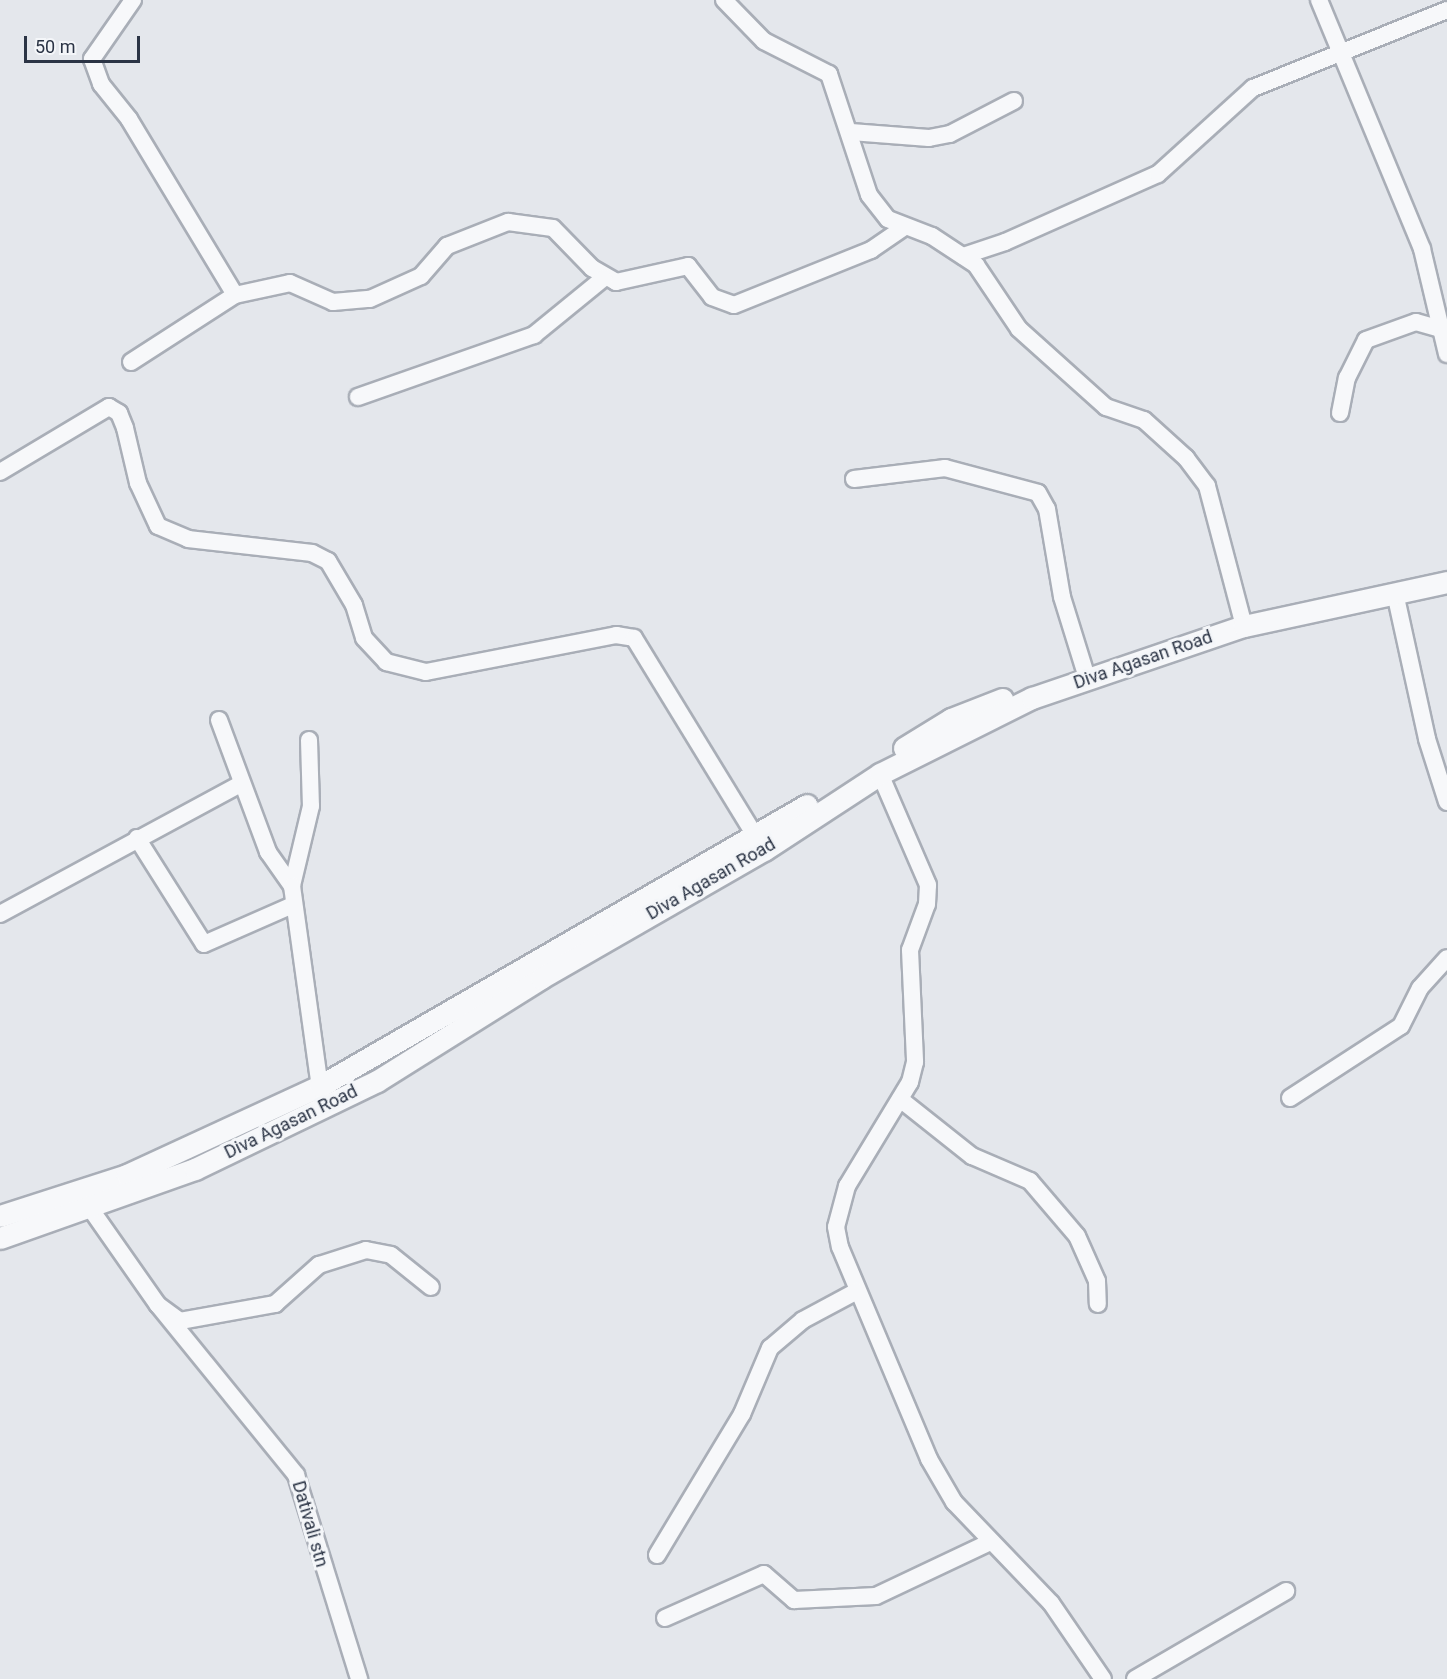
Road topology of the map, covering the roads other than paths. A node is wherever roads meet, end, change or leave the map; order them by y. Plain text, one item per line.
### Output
1 (133, 0) edge
2 (724, 0) edge
3 (1319, 0) edge
4 (1447, 10) edge
5 (1340, 51) junction
6 (1014, 100) dead end
7 (851, 132) junction
8 (906, 226) junction
9 (963, 256) junction
10 (604, 278) junction
11 (235, 295) junction
12 (1437, 328) junction
13 (1447, 354) edge
14 (131, 362) dead end
15 (358, 397) dead end
16 (1340, 413) dead end
17 (2, 465) edge
18 (854, 478) dead end
19 (1447, 569) edge
20 (1447, 582) edge
21 (1395, 593) junction
22 (1242, 620) junction
23 (1085, 673) junction
24 (219, 720) dead end
25 (309, 740) dead end
26 (880, 774) junction
27 (242, 783) junction
28 (1447, 802) edge
29 (137, 838) junction
30 (760, 843) junction
31 (292, 885) junction
32 (293, 905) junction
33 (0, 914) edge
34 (1447, 958) edge
35 (320, 1086) junction
36 (1290, 1098) dead end
37 (900, 1099) junction
38 (323, 1108) junction
39 (221, 1145) junction
40 (90, 1208) junction
41 (0, 1216) edge
42 (0, 1238) edge
43 (431, 1287) dead end
44 (857, 1291) junction
45 (1098, 1304) dead end
46 (158, 1305) junction
47 (988, 1543) junction
48 (657, 1555) dead end
49 (1286, 1591) dead end
50 (665, 1618) dead end
51 (359, 1679) edge
52 (1103, 1679) edge
53 (1136, 1679) edge

1 - 11 street
2 - 7 street
3 - 5 street
4 - 5 street
5 - 9 street
5 - 12 street
6 - 7 street
7 - 8 street
8 - 9 street
8 - 10 street
9 - 22 street
10 - 11 street
10 - 15 street
11 - 14 street
12 - 13 street
12 - 16 street
17 - 30 street
18 - 23 street
19 - 22 street
20 - 21 street, Diva Agasan Road
21 - 22 street, Diva Agasan Road
21 - 28 street
22 - 23 street, Diva Agasan Road
23 - 26 street, Diva Agasan Road
23 - 30 street
24 - 27 street
25 - 31 street
26 - 30 street, Diva Agasan Road
26 - 37 street
27 - 29 street
27 - 31 street
29 - 32 street
29 - 33 street
30 - 35 street
30 - 38 street, Diva Agasan Road
31 - 32 street
32 - 35 street
34 - 36 street
35 - 38 street
35 - 39 street
37 - 44 street
37 - 45 street
38 - 39 street, Diva Agasan Road
39 - 40 street, Diva Agasan Road
39 - 41 street
40 - 42 street, Diva Agasan Road
40 - 46 street, Dativali stn
43 - 46 street
44 - 47 street
44 - 48 street
46 - 51 street, Dativali stn
47 - 50 street
47 - 52 street
49 - 53 street

